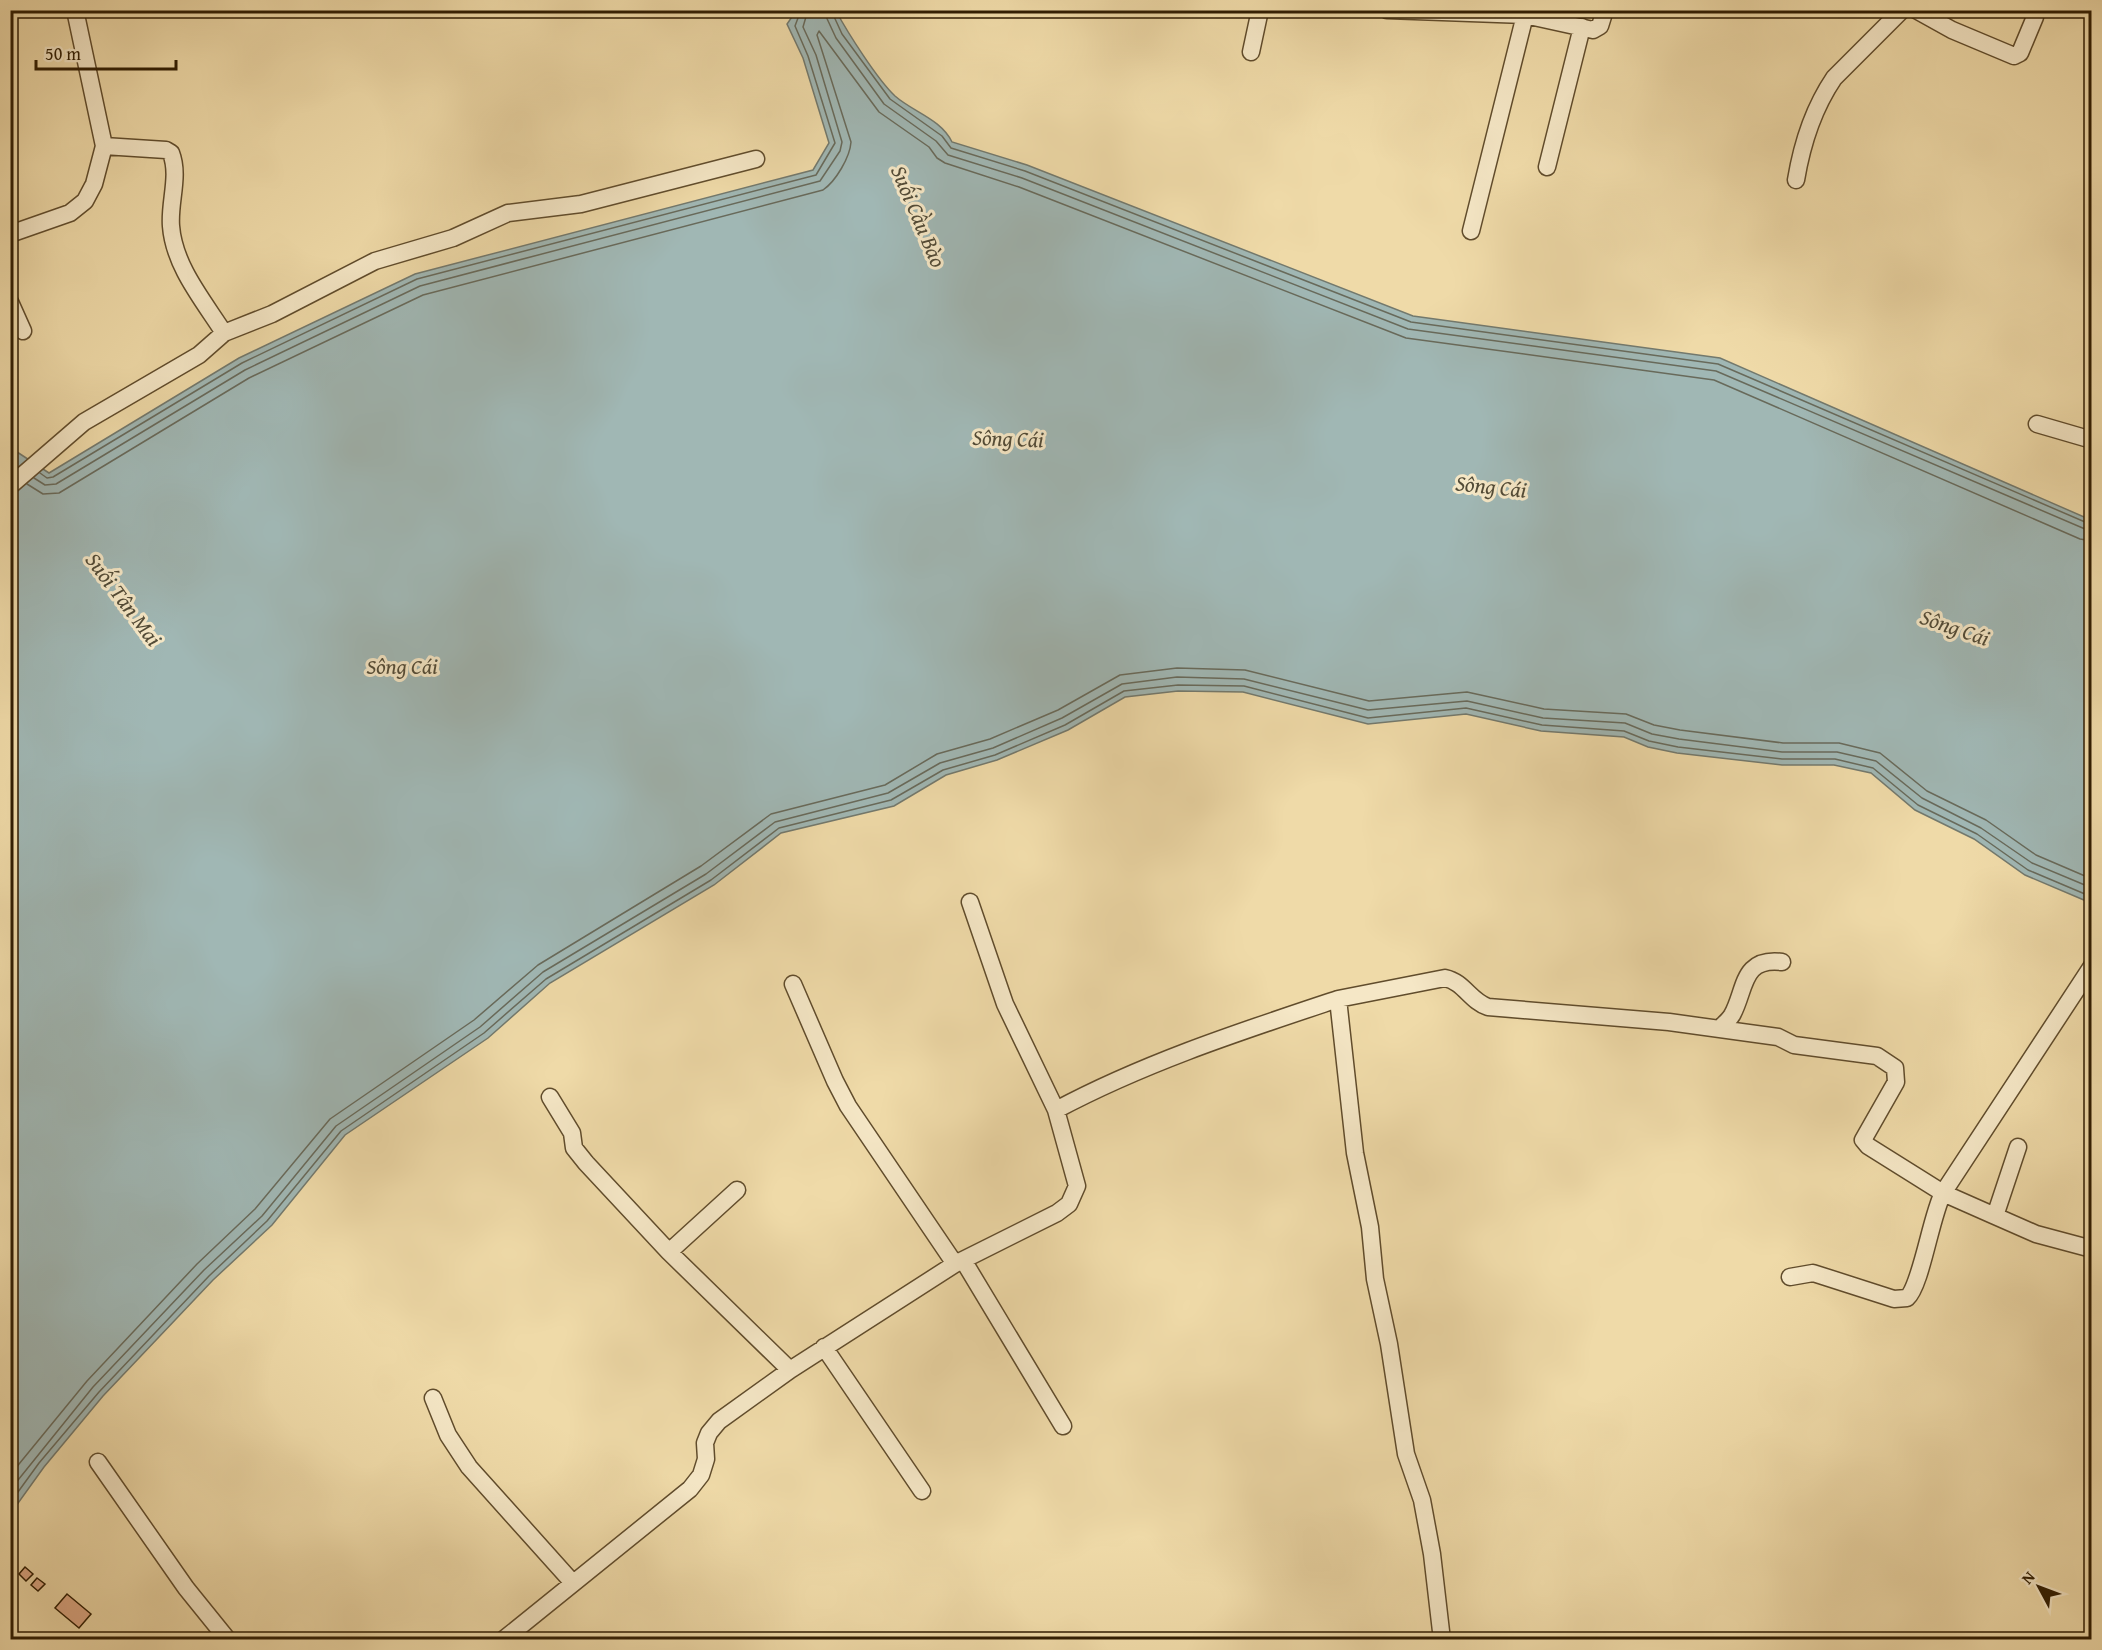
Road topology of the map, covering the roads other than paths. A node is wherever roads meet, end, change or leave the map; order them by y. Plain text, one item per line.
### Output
1 (75, 10) edge
2 (1260, 10) edge
3 (1387, 10) edge
4 (1605, 10) edge
5 (1902, 10) edge
6 (1916, 10) edge
7 (1525, 15) junction
8 (2035, 16) dead end
9 (1582, 27) junction
10 (1251, 52) dead end
11 (104, 146) junction
12 (756, 159) dead end
13 (1547, 167) dead end
14 (1796, 180) dead end
15 (1471, 231) dead end
16 (10, 234) edge
17 (10, 302) edge
18 (23, 331) dead end
19 (224, 333) junction
20 (2037, 423) dead end
21 (2091, 440) edge
22 (10, 486) edge
23 (970, 902) dead end
24 (1782, 962) dead end
25 (2091, 966) edge
26 (793, 984) dead end
27 (1338, 999) junction
28 (1719, 1029) junction
29 (550, 1097) dead end
30 (1056, 1110) junction
31 (2018, 1148) dead end
32 (737, 1190) dead end
33 (1943, 1193) junction
34 (1995, 1216) junction
35 (2091, 1249) edge
36 (669, 1252) junction
37 (959, 1262) junction
38 (1790, 1277) dead end
39 (824, 1347) junction
40 (790, 1370) junction
41 (433, 1398) dead end
42 (1063, 1426) dead end
43 (98, 1462) dead end
44 (922, 1491) dead end
45 (573, 1583) junction
46 (228, 1640) edge
47 (503, 1640) edge
48 (1442, 1640) edge

1 - 11 street
2 - 10 street
3 - 7 street
4 - 9 street
5 - 14 street
6 - 8 street
7 - 9 street
7 - 15 street
9 - 13 street
11 - 16 street
11 - 19 street
12 - 19 street
17 - 18 street
19 - 22 street
20 - 21 street
23 - 30 street
24 - 28 street
25 - 33 street
26 - 37 street
27 - 28 street
27 - 30 street
27 - 48 street
28 - 33 street
29 - 36 street
30 - 37 street
31 - 34 street
32 - 36 street
33 - 34 street
33 - 38 street
34 - 35 street
36 - 40 street
37 - 39 street
37 - 42 street
39 - 40 street
39 - 44 street
40 - 45 street
41 - 45 street
43 - 46 street
45 - 47 street

